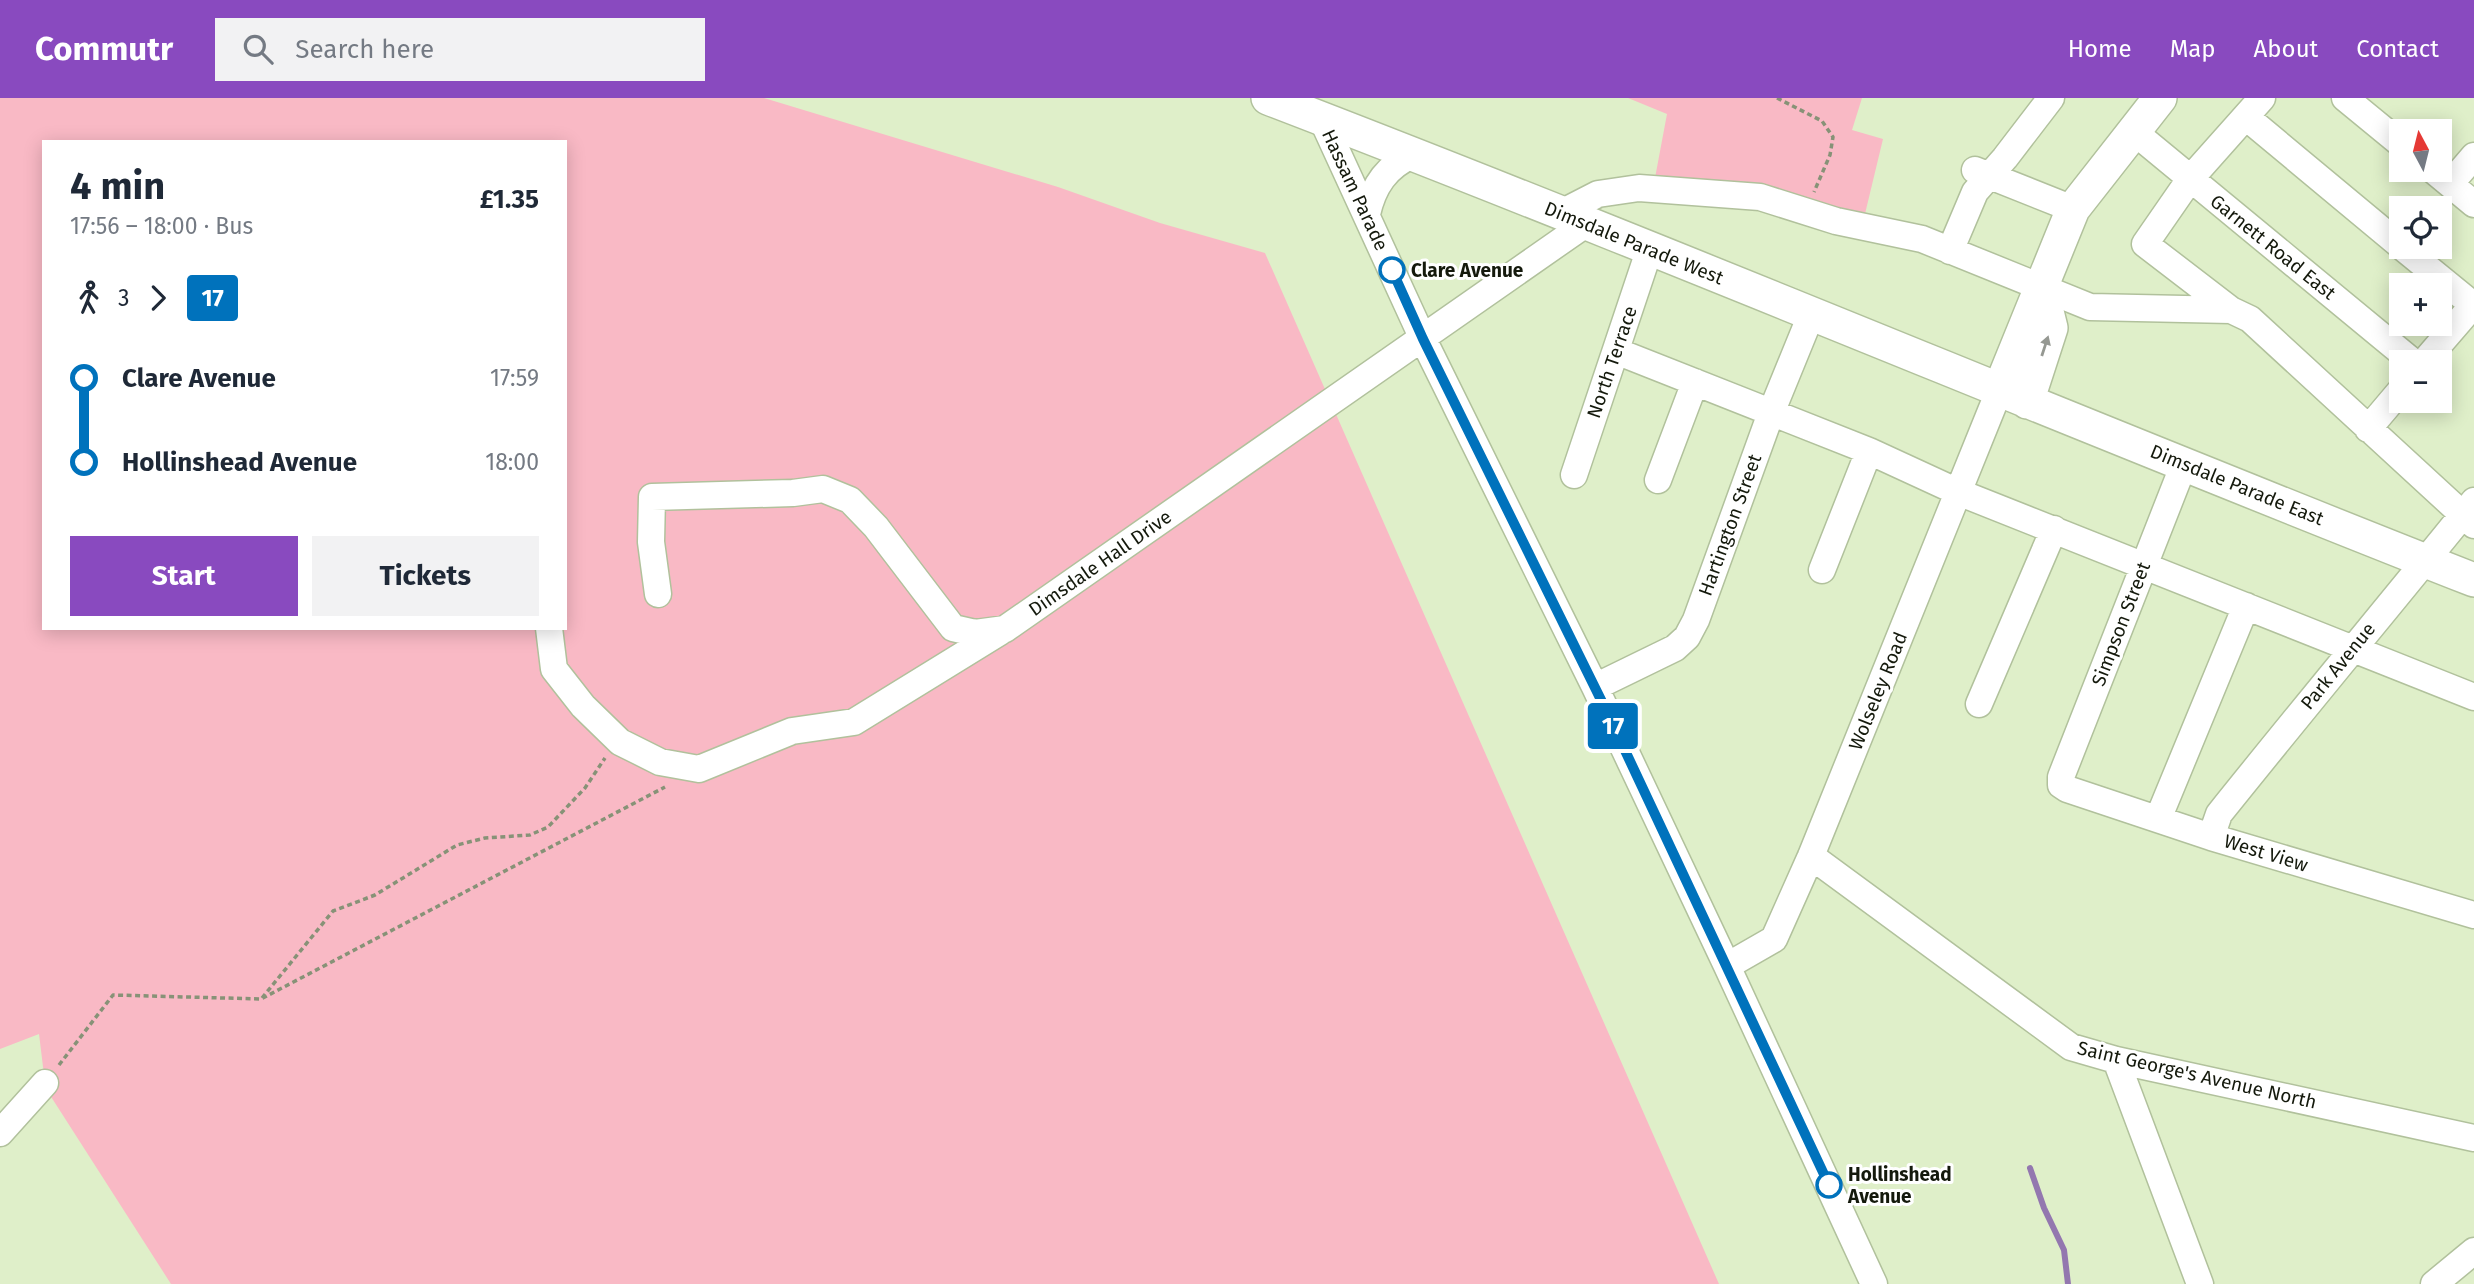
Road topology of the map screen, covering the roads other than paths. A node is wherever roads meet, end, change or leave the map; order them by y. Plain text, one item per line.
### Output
1 (1268, 98) edge
2 (2051, 98) edge
3 (2345, 98) edge
4 (2152, 101) edge
5 (2254, 108) edge
6 (1319, 111) edge
7 (2133, 131) junction
8 (2389, 134) edge
9 (1413, 155) junction
10 (2474, 156) edge
11 (2452, 170) edge
12 (1981, 173) junction
13 (2190, 179) junction
14 (2447, 182) edge
15 (2474, 204) edge
16 (2073, 209) junction
17 (1367, 214) junction
18 (1574, 218) junction
19 (2389, 234) edge
20 (1650, 248) junction
21 (1950, 251) junction
22 (2418, 259) edge
23 (2042, 289) junction
24 (2473, 305) edge
25 (2231, 310) junction
26 (1811, 315) junction
27 (1423, 339) junction
28 (2398, 350) edge
29 (2434, 350) edge
30 (1616, 351) junction
31 (1695, 382) junction
32 (2013, 396) junction
33 (2389, 404) edge
34 (1771, 413) junction
35 (2368, 429) junction
36 (1869, 451) junction
37 (2184, 464) junction
38 (1574, 475) dead end
39 (1658, 480) dead end
40 (1958, 492) junction
41 (2470, 514) edge
42 (2054, 529) junction
43 (2427, 561) junction
44 (2144, 566) junction
45 (1822, 570) dead end
46 (2474, 580) edge
47 (657, 594) dead end
48 (2246, 606) junction
49 (1005, 629) junction
50 (549, 630) edge
51 (2352, 648) junction
52 (1595, 687) junction
53 (2474, 697) edge
54 (1979, 704) dead end
55 (2061, 785) joint
56 (2158, 819) junction
57 (2211, 836) junction
58 (1811, 856) junction
59 (2474, 915) edge
60 (1727, 966) junction
61 (2116, 1060) junction
62 (45, 1083) road end
63 (0, 1133) edge
64 (2474, 1138) edge
65 (2474, 1251) edge
66 (1874, 1284) edge
67 (2200, 1284) edge
68 (2434, 1284) edge

1 - 6 main road, Dimsdale Parade West
2 - 12 street
3 - 8 street
4 - 7 main road
5 - 13 street
5 - 19 street
6 - 9 main road, Dimsdale Parade West
6 - 17 street, Hassam Parade
7 - 13 street, Garnett Road East
7 - 16 main road
9 - 17 street
9 - 18 main road, Dimsdale Parade West
10 - 11 street
12 - 16 street
12 - 21 street
13 - 25 street
13 - 28 street, Garnett Road East
14 - 15 street
16 - 23 main road
17 - 27 street, Hassam Parade
18 - 20 main road, Dimsdale Parade West
18 - 21 street, Dimsdale Hall Drive
18 - 27 street, Dimsdale Hall Drive
20 - 26 main road, Dimsdale Parade West
20 - 30 street, North Terrace
21 - 23 street, Dimsdale Hall Drive
22 - 24 street
23 - 25 street, Dimsdale Hall Drive
23 - 32 main road
24 - 29 street
25 - 35 street
26 - 32 main road, Dimsdale Parade West
26 - 34 street, Hartington Street
27 - 49 street, Dimsdale Hall Drive
27 - 52 street, Hassam Parade
30 - 31 street
30 - 38 street, North Terrace
31 - 34 street
31 - 39 street
32 - 37 main road, Dimsdale Parade East
32 - 40 street, Wolseley Road
33 - 35 street
34 - 36 street
34 - 52 street, Hartington Street
35 - 41 street
36 - 40 street
36 - 45 street
37 - 43 main road, Dimsdale Parade East
37 - 44 street, Simpson Street
40 - 42 street
40 - 58 street, Wolseley Road
41 - 43 street, Park Avenue
42 - 44 street
42 - 54 street
43 - 46 main road, Dimsdale Parade East
43 - 51 street, Park Avenue
44 - 48 street
44 - 55 street, Simpson Street
47 - 49 street, Dimsdale Hall Drive
48 - 51 street
48 - 56 street
49 - 50 street
51 - 53 street
51 - 57 street, Park Avenue
52 - 60 street, Hassam Parade
55 - 56 street, West View
56 - 57 street, West View
57 - 59 street, West View
58 - 60 street, Wolseley Road
58 - 61 street, Saint George's Avenue North
60 - 66 street, Hassam Parade
61 - 64 street, Saint George's Avenue North
61 - 67 street
62 - 63 street
65 - 68 street

